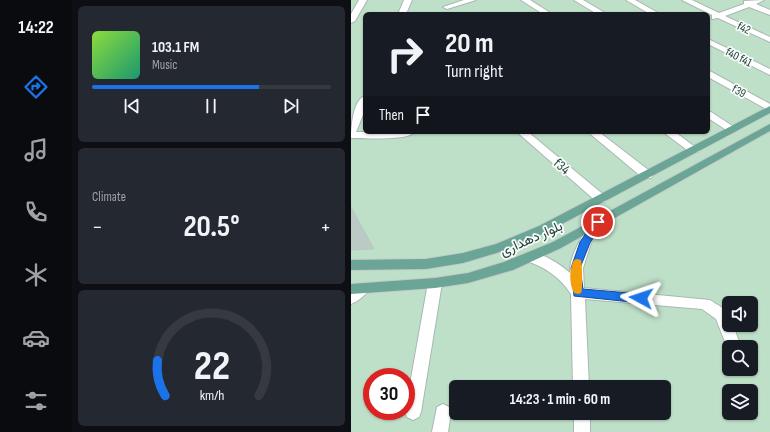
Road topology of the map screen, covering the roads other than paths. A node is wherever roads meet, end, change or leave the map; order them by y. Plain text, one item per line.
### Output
1 (363, 0) edge
2 (408, 0) edge
3 (472, 0) edge
4 (525, 0) edge
5 (578, 0) edge
6 (630, 0) edge
7 (686, 0) edge
8 (740, 0) edge
9 (760, 0) edge
10 (749, 4) junction
11 (447, 7) edge
12 (403, 12) edge
13 (545, 12) edge
14 (599, 12) edge
15 (652, 12) edge
16 (770, 13) edge
17 (719, 15) junction
18 (363, 18) edge
19 (710, 18) edge
20 (351, 19) edge
21 (770, 40) edge
22 (710, 42) edge
23 (770, 72) edge
24 (710, 74) edge
25 (363, 104) edge
26 (770, 109) edge
27 (710, 115) edge
28 (770, 128) edge
29 (732, 129) junction
30 (351, 131) edge
31 (378, 134) edge
32 (525, 134) edge
33 (596, 134) edge
34 (671, 134) edge
35 (351, 135) edge
36 (694, 150) junction
37 (647, 175) junction
38 (601, 199) junction
39 (598, 222) junction
40 (529, 257) junction
41 (351, 265) edge
42 (435, 283) junction
43 (355, 292) edge
44 (578, 293) junction
45 (731, 340) edge
46 (581, 380) edge
47 (415, 400) edge
48 (443, 412) dead end
49 (582, 420) edge
50 (440, 432) edge
51 (582, 432) edge

1 - 20 street
2 - 12 street
3 - 11 street
4 - 13 street
5 - 14 street
6 - 15 street
7 - 17 street, f42
8 - 10 street
9 - 10 street
10 - 16 street
10 - 17 street
17 - 19 street
17 - 21 street, f42
18 - 20 street
22 - 23 street, f40 f41
24 - 26 street, f39
25 - 30 street
26 - 29 main road, بلوار دهداری
27 - 29 street
28 - 39 main road, بلوار دهداری
29 - 36 main road, بلوار دهداری
31 - 35 street
32 - 38 street, f34
33 - 37 street
34 - 36 street
36 - 37 main road, بلوار دهداری
37 - 38 main road, بلوار دهداری
38 - 41 main road, بلوار دهداری
39 - 40 main road, بلوار دهداری
39 - 44 street
40 - 42 main road, بلوار دهداری
40 - 44 street
42 - 43 main road, بلوار دهداری
42 - 47 street
44 - 45 street
44 - 46 street
48 - 50 street
49 - 51 street

